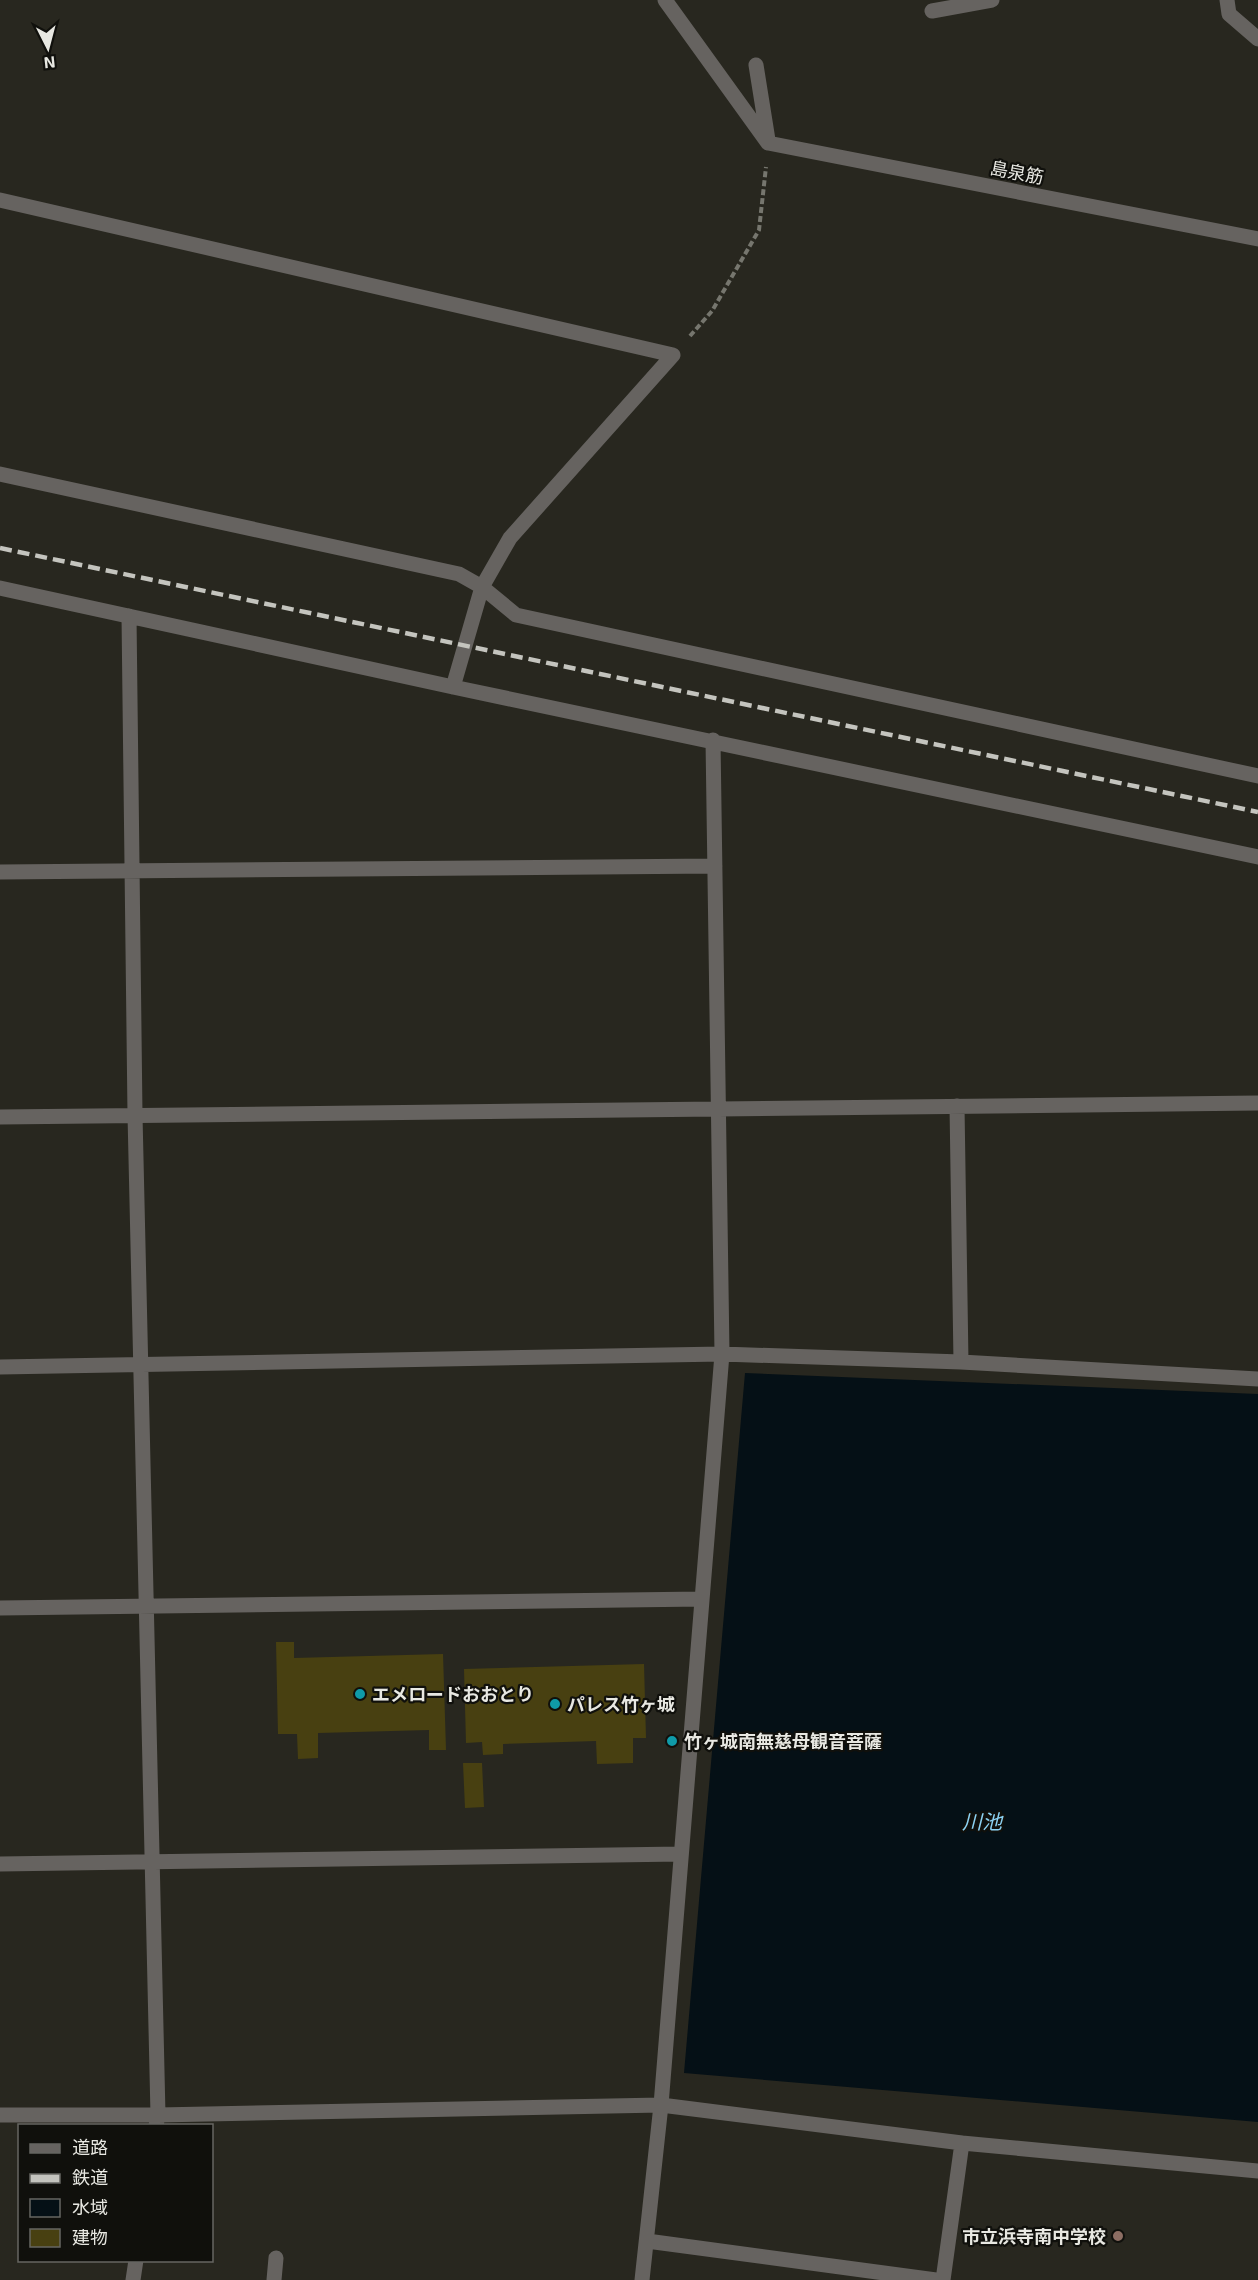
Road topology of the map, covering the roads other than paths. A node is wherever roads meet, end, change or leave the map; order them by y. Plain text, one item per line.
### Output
1 (666, 0) edge
2 (992, 0) edge
3 (1227, 0) edge
4 (932, 11) dead end
5 (1258, 39) edge
6 (756, 65) dead end
7 (768, 143) junction
8 (0, 200) edge
9 (1258, 239) edge
10 (0, 474) edge
11 (482, 587) junction
12 (0, 588) edge
13 (129, 616) junction
14 (453, 687) junction
15 (713, 740) junction
16 (1258, 776) edge
17 (1258, 857) edge
18 (715, 866) junction
19 (132, 870) junction
20 (0, 872) edge
21 (1258, 1103) edge
22 (957, 1106) junction
23 (717, 1108) junction
24 (135, 1115) junction
25 (0, 1117) edge
26 (722, 1354) junction
27 (961, 1362) junction
28 (140, 1365) junction
29 (0, 1367) edge
30 (1258, 1378) edge
31 (702, 1599) junction
32 (146, 1607) junction
33 (0, 1608) edge
34 (681, 1854) junction
35 (152, 1862) junction
36 (0, 1864) edge
37 (661, 2105) junction
38 (0, 2115) edge
39 (157, 2120) edge
40 (962, 2143) junction
41 (1258, 2171) edge
42 (647, 2241) junction
43 (276, 2258) dead end
44 (136, 2262) edge
45 (133, 2280) edge
46 (274, 2280) edge
47 (642, 2280) edge
48 (936, 2280) edge
49 (943, 2280) edge

1 - 7 street
2 - 4 street
3 - 5 street
6 - 7 street
7 - 9 street, 島泉筋
8 - 11 street
10 - 11 street
11 - 14 street
11 - 16 street
12 - 13 street
13 - 14 street
13 - 19 street
14 - 15 street
15 - 17 street
15 - 18 street
18 - 19 street
18 - 23 street
19 - 20 street
19 - 24 street
21 - 22 street
22 - 23 street
22 - 27 street
23 - 24 street
23 - 26 street
24 - 25 street
24 - 28 street
26 - 27 street
26 - 28 street
26 - 31 street
27 - 30 street
28 - 29 street
28 - 32 street
31 - 32 street
31 - 34 street
32 - 33 street
32 - 35 street
34 - 35 street
34 - 37 street
35 - 36 street
35 - 39 street
37 - 39 street
37 - 40 street
37 - 42 street
38 - 39 street
40 - 41 street
40 - 49 street
42 - 47 street
42 - 48 street
43 - 46 street
44 - 45 street

